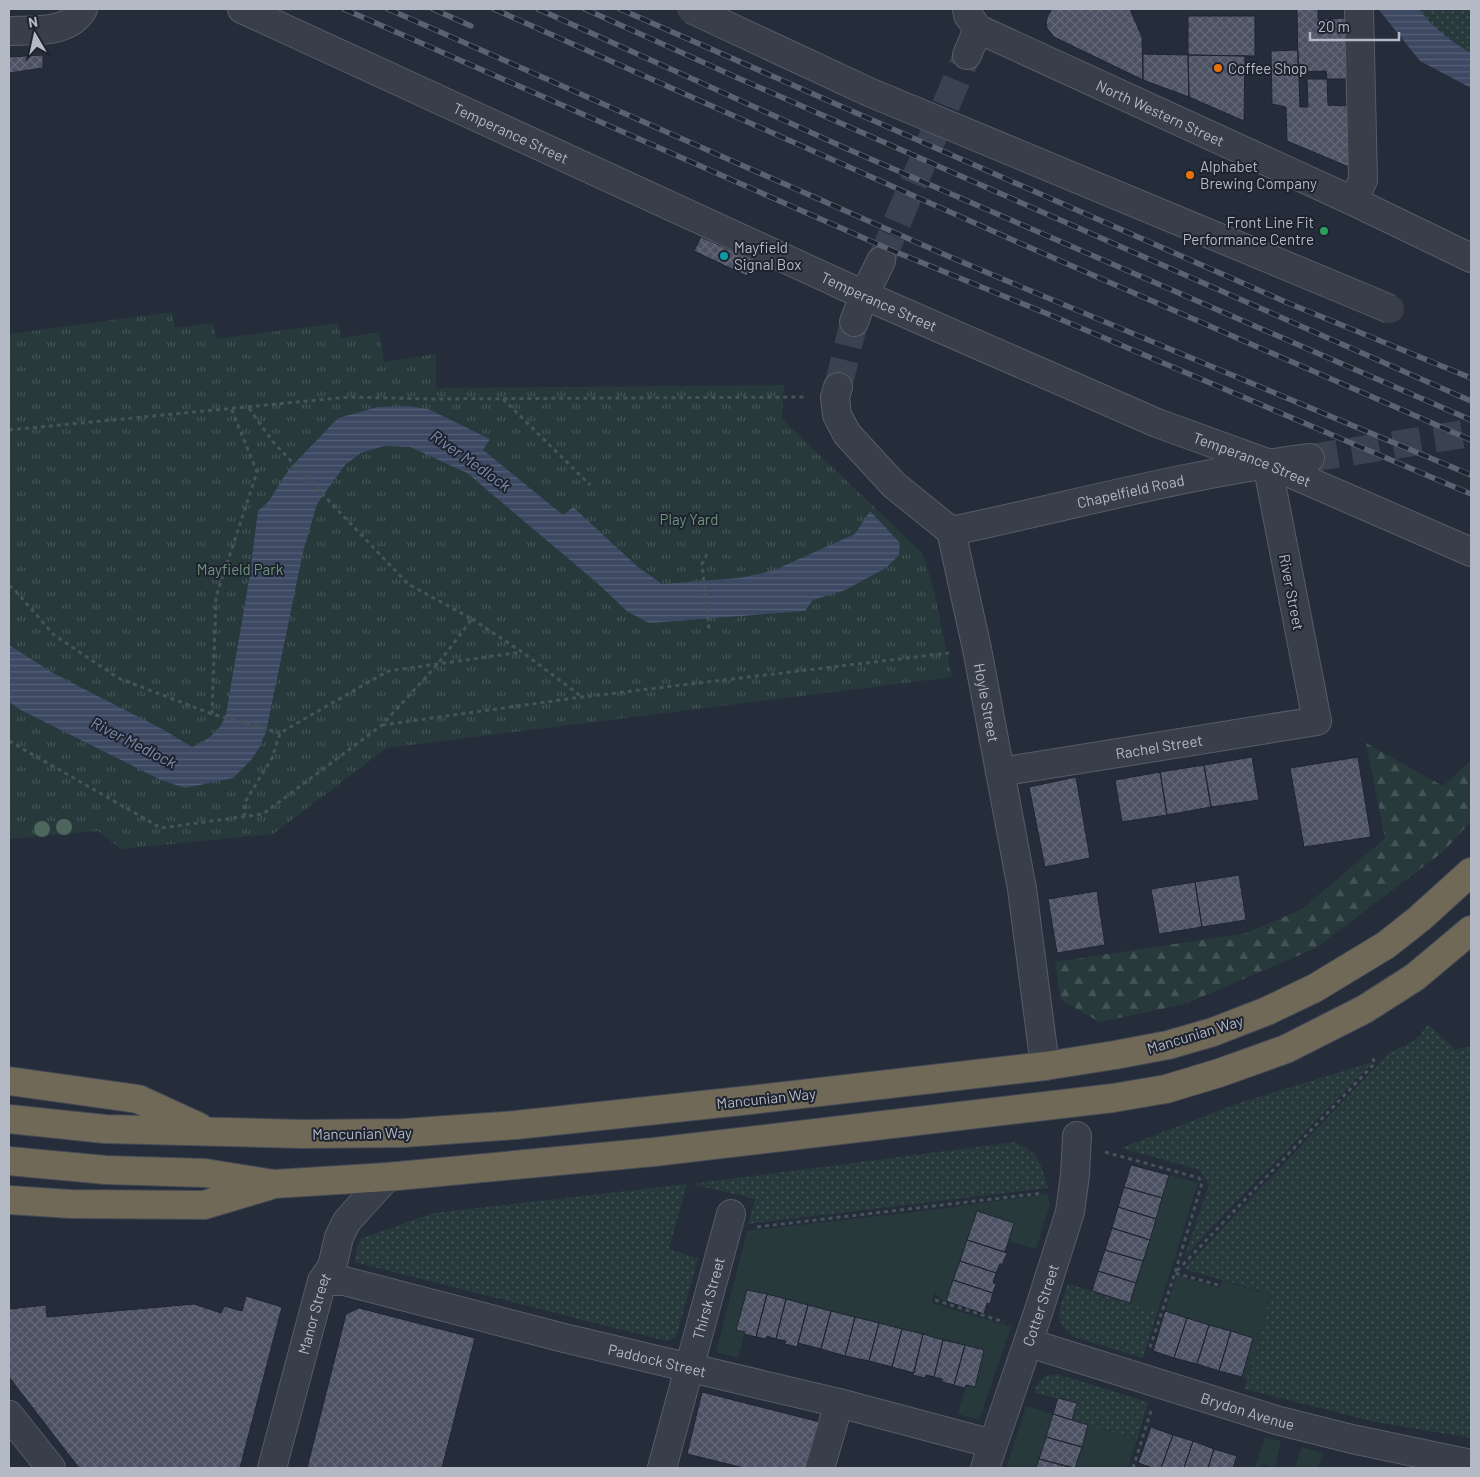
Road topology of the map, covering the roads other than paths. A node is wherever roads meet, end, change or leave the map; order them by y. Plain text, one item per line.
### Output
1 (83, 9) edge
2 (242, 9) edge
3 (691, 9) edge
4 (1359, 9) edge
5 (972, 19) edge
6 (9, 31) edge
7 (967, 55) tunnel mouth
8 (1353, 201) junction
9 (1471, 258) edge
10 (880, 261) tunnel mouth
11 (864, 295) junction
12 (1390, 309) dead end
13 (854, 322) tunnel mouth
14 (836, 392) tunnel mouth
15 (1310, 458) tunnel mouth
16 (1268, 463) junction
17 (951, 530) junction
18 (1471, 552) edge
19 (1317, 720) joint
20 (1000, 772) junction
21 (1471, 872) edge
22 (1471, 930) edge
23 (1045, 1066) junction
24 (9, 1081) edge
25 (9, 1119) edge
26 (209, 1132) junction
27 (1077, 1136) dead end
28 (9, 1160) edge
29 (387, 1177) junction
30 (274, 1184) junction
31 (9, 1200) edge
32 (742, 1220) road end
33 (322, 1282) junction
34 (1029, 1343) junction
35 (688, 1368) junction
36 (840, 1403) junction
37 (10, 1420) edge
38 (989, 1456) edge
39 (1471, 1464) edge
40 (51, 1468) edge
41 (272, 1468) edge
42 (662, 1468) edge
43 (820, 1468) edge

1 - 6 street
2 - 11 street, Temperance Street
3 - 12 street, bridge
4 - 8 street
5 - 7 street
5 - 8 street, North Western Street
8 - 9 street, North Western Street
10 - 11 street
11 - 13 street
11 - 16 street, Temperance Street
14 - 17 street
15 - 16 street, Chapelfield Road
16 - 17 street, Chapelfield Road
16 - 18 street, Temperance Street
16 - 19 street, River Street
17 - 20 street, Hoyle Street
19 - 20 street, Rachel Street
20 - 23 street, Hoyle Street
21 - 23 highway, Mancunian Way
22 - 29 highway
23 - 26 highway, Mancunian Way
24 - 26 highway
25 - 26 highway, Mancunian Way
27 - 34 street, Cotter Street
28 - 30 highway
29 - 30 highway
29 - 33 street, Manor Street
30 - 31 highway
32 - 35 street, Thirsk Street
33 - 35 street, Paddock Street
33 - 41 street, Manor Street
34 - 38 street, Cotter Street
34 - 39 street, Brydon Avenue
35 - 36 street, Paddock Street
35 - 42 street, Thirsk Street
36 - 38 street, Paddock Street
36 - 43 street
37 - 40 street

